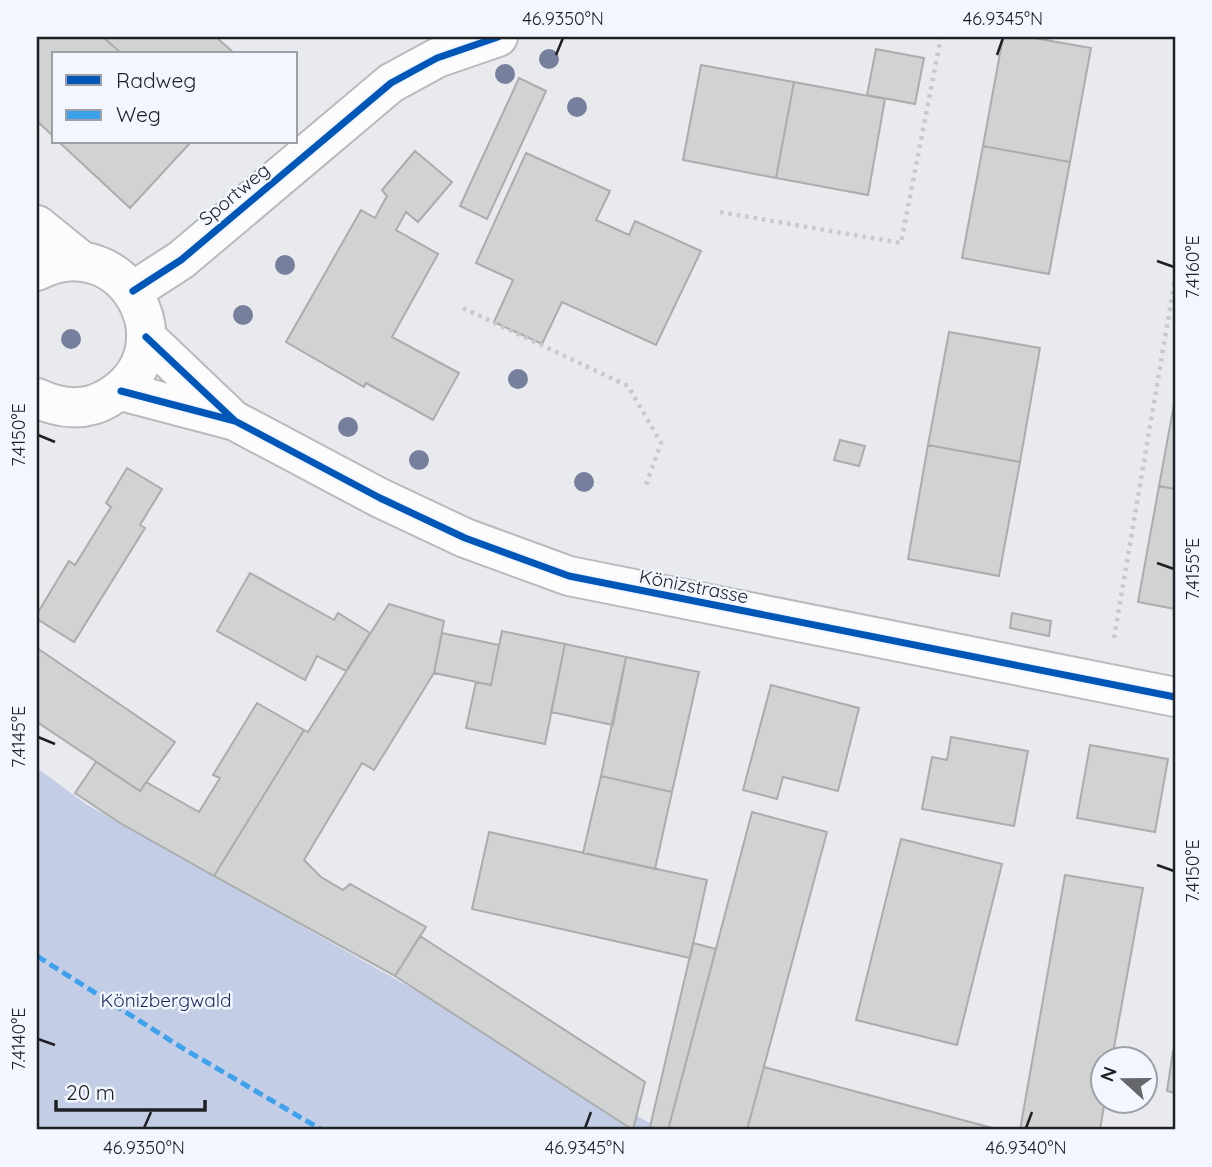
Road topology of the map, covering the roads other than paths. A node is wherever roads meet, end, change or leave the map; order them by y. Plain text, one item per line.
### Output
1 (498, 37) edge
2 (37, 225) edge
3 (83, 262) junction
4 (37, 271) edge
5 (133, 291) junction
6 (146, 337) junction
7 (121, 391) junction
8 (37, 398) edge
9 (235, 421) junction
10 (1175, 697) edge

1 - 5 main road, Sportweg
2 - 3 main road
3 - 4 main road
3 - 5 main road
5 - 6 main road
6 - 7 main road
6 - 9 main road, Könizstrasse
7 - 8 main road
7 - 9 main road, Könizstrasse
9 - 10 main road, Könizstrasse

